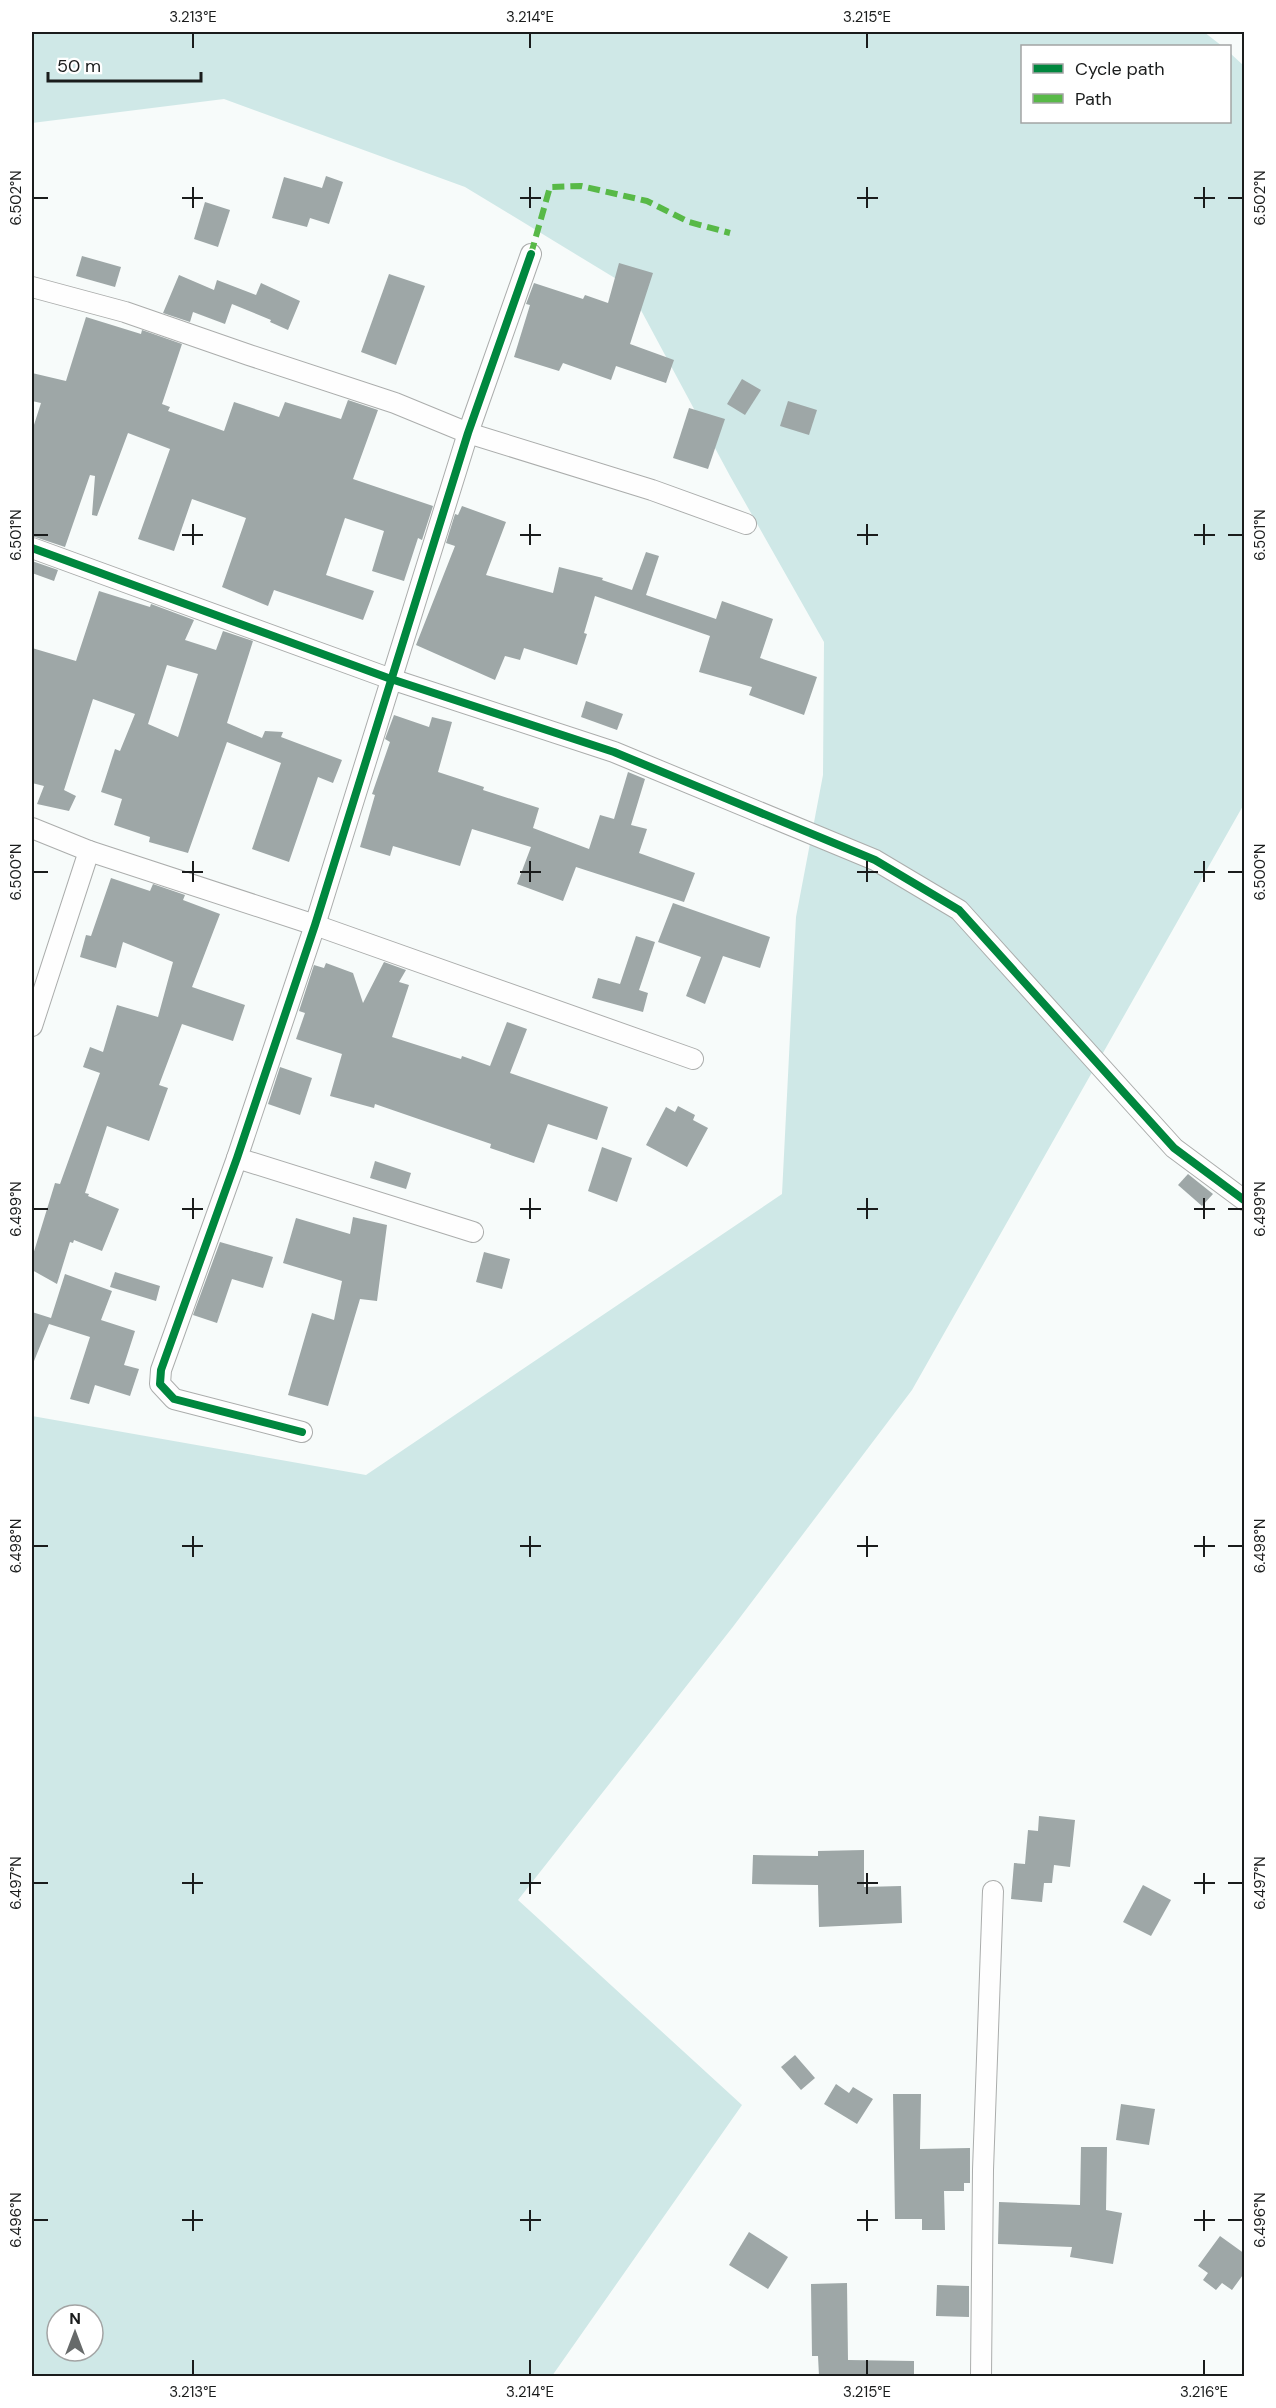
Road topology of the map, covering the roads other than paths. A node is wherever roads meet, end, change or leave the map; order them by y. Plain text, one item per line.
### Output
1 (531, 254) dead end
2 (32, 287) edge
3 (468, 433) junction
4 (746, 524) dead end
5 (32, 548) edge
6 (391, 679) junction
7 (32, 828) edge
8 (89, 851) junction
9 (315, 926) junction
10 (32, 1026) edge
11 (693, 1059) dead end
12 (237, 1158) junction
13 (1245, 1200) edge
14 (473, 1232) dead end
15 (302, 1432) dead end
16 (993, 1891) dead end
17 (981, 2376) edge

1 - 3 street
2 - 3 street
3 - 4 street
3 - 6 street
5 - 6 street
6 - 9 street
6 - 13 street
7 - 8 street
8 - 9 street
8 - 10 street
9 - 11 street
9 - 12 street
12 - 14 street
12 - 15 street
16 - 17 street

